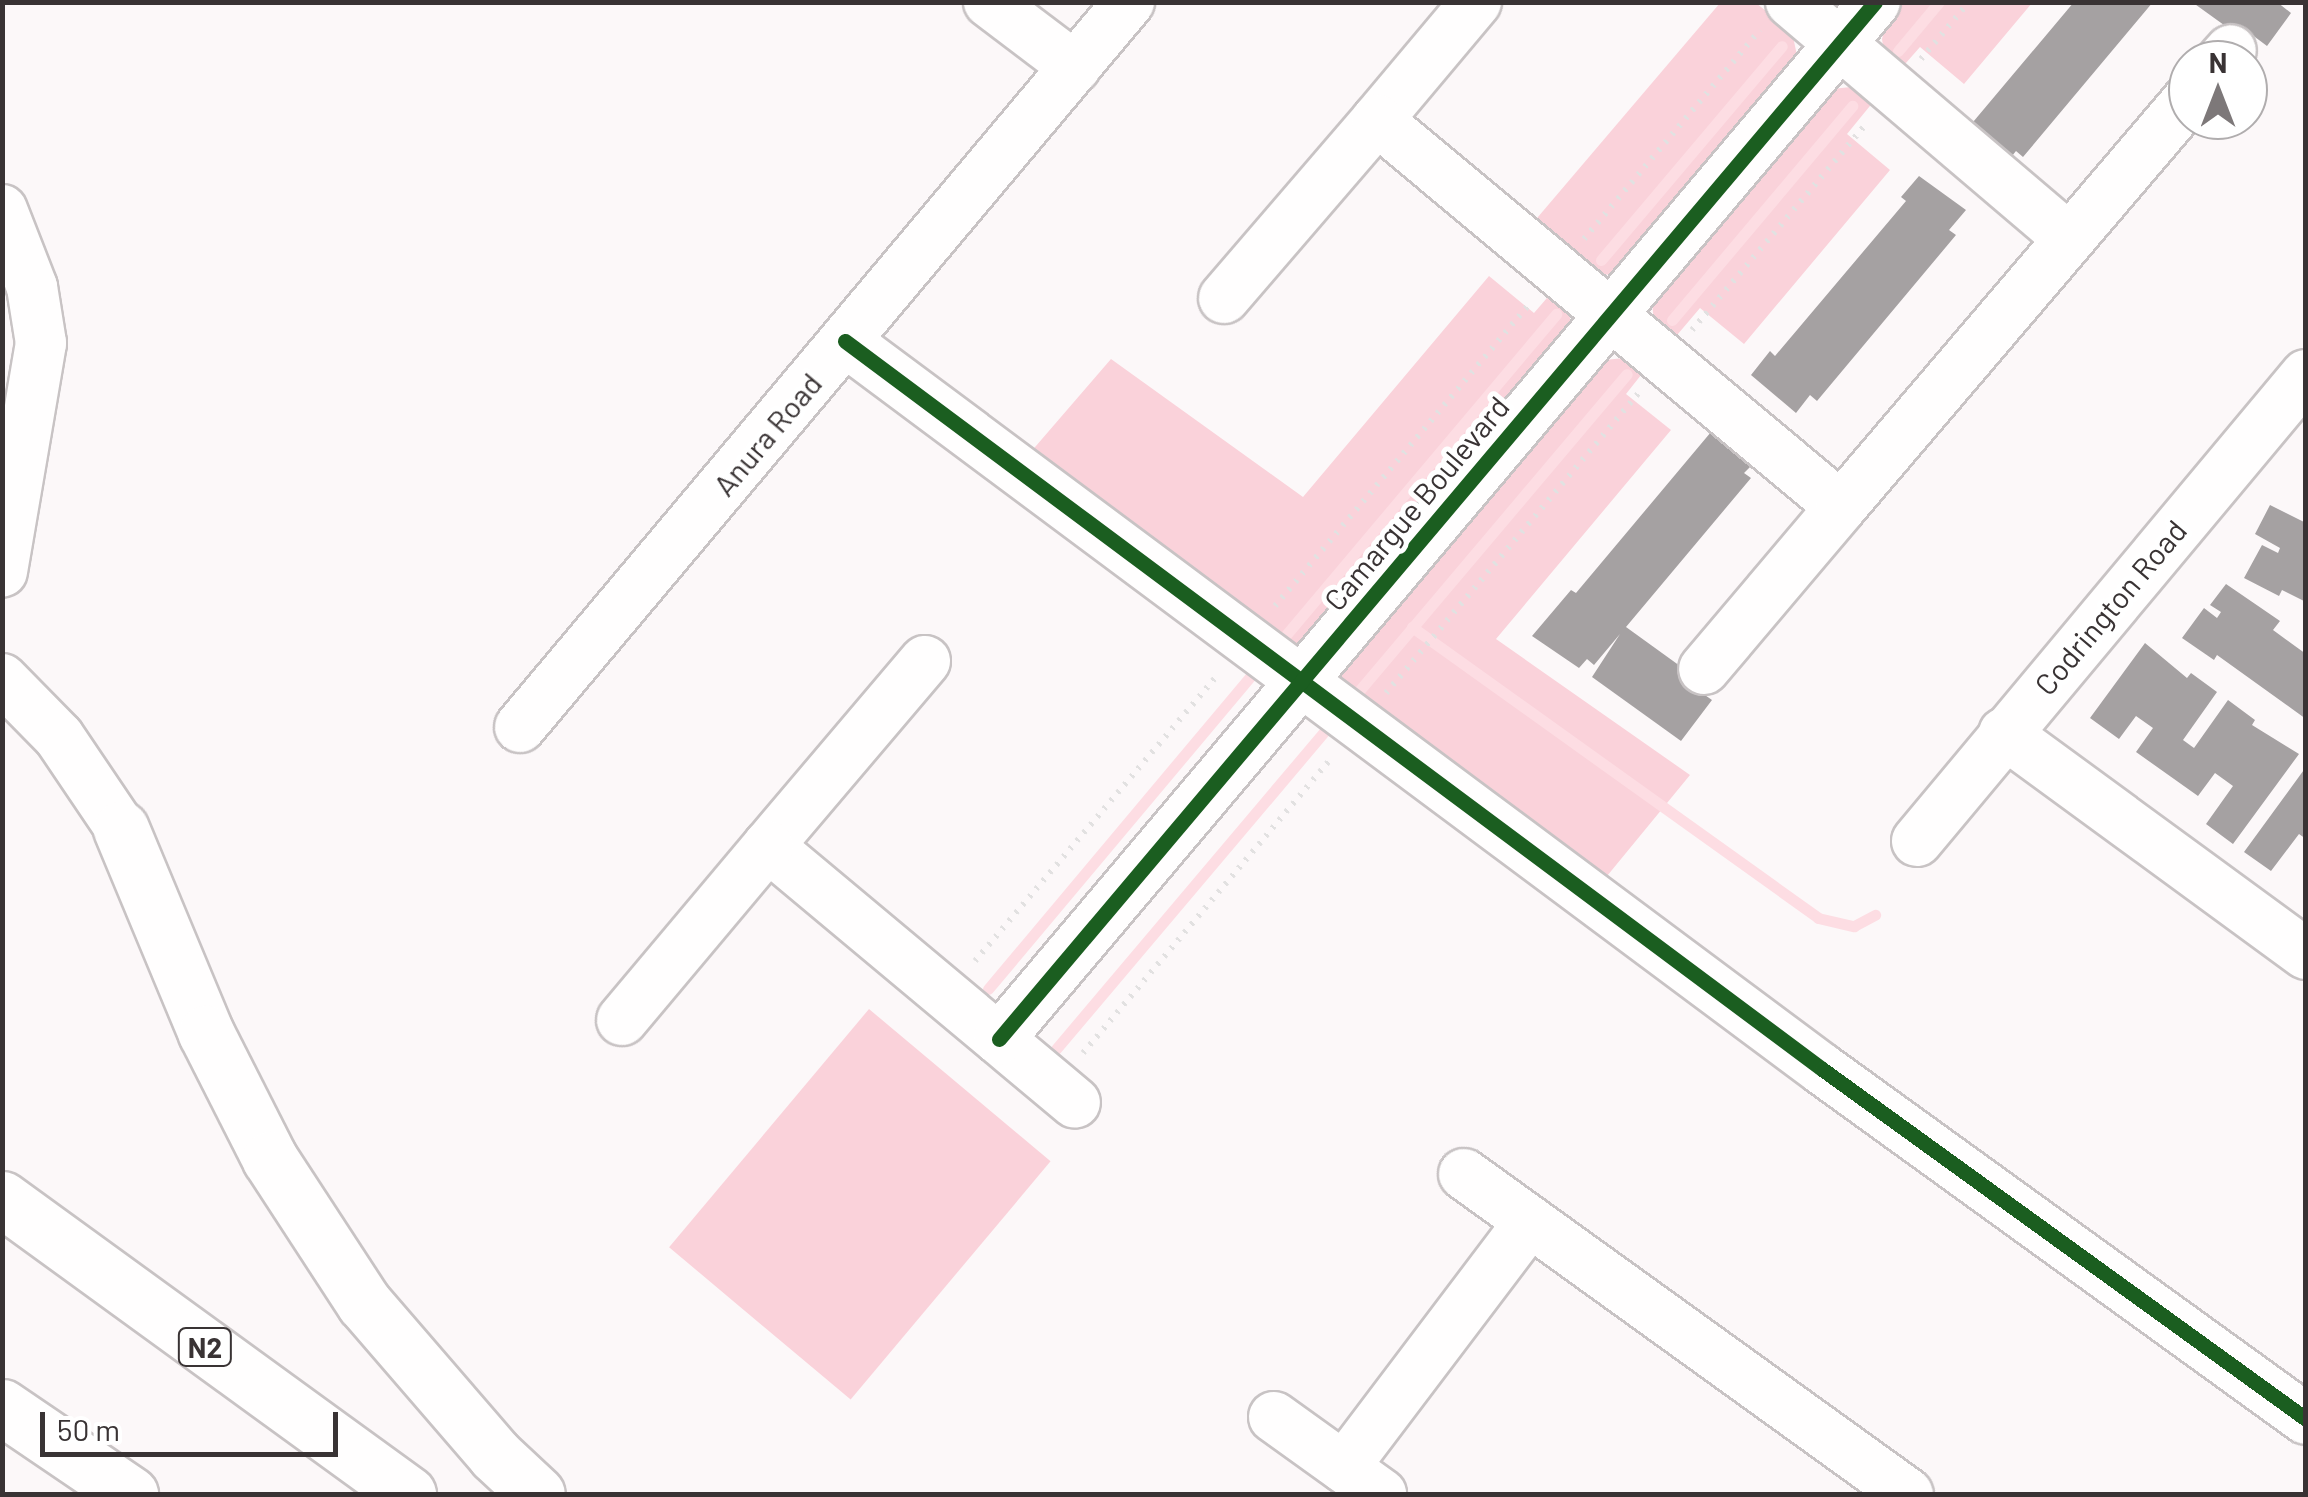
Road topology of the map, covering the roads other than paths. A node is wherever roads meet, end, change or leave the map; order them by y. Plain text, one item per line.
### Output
1 (988, 2) edge
2 (1129, 2) edge
3 (1476, 2) edge
4 (1875, 2) edge
5 (1781, 10) edge
6 (1840, 44) junction
7 (1075, 67) junction
8 (1377, 120) junction
9 (2168, 124) edge
10 (2, 210) edge
11 (2070, 240) junction
12 (1224, 298) dead end
13 (1612, 314) junction
14 (845, 341) junction
15 (2306, 375) edge
16 (1842, 507) junction
17 (2, 572) edge
18 (924, 662) dead end
19 (1704, 669) dead end
20 (2, 679) edge
21 (1301, 682) junction
22 (520, 727) dead end
23 (2004, 733) junction
24 (121, 829) joint
25 (1916, 840) dead end
26 (768, 846) junction
27 (2306, 954) edge
28 (622, 1020) dead end
29 (999, 1039) junction
30 (1065, 1094) road end
31 (1464, 1174) dead end
32 (2, 1199) edge
33 (1530, 1221) junction
34 (2, 1407) edge
35 (1274, 1416) dead end
36 (2306, 1420) edge
37 (1362, 1481) edge
38 (130, 1494) edge
39 (408, 1494) edge
40 (538, 1494) edge
41 (1908, 1494) edge

1 - 7 street
2 - 7 street, Anura Road
3 - 8 street
4 - 6 street, Camargue Boulevard
5 - 6 street
6 - 11 street
6 - 13 street, Camargue Boulevard
7 - 14 street, Anura Road
8 - 12 street
8 - 13 street
9 - 11 street
10 - 17 street
11 - 16 street
13 - 16 street
13 - 21 street, Camargue Boulevard
14 - 21 street
14 - 22 street, Anura Road
15 - 23 street, Codrington Road
16 - 19 street
18 - 26 street
20 - 24 street
21 - 29 street, Camargue Boulevard
21 - 36 street
23 - 25 street, Codrington Road
23 - 27 street
24 - 40 highway
26 - 28 street
26 - 29 street
29 - 30 street
31 - 33 street
32 - 39 highway, N2
33 - 37 street
33 - 41 street
34 - 38 highway
35 - 37 street

